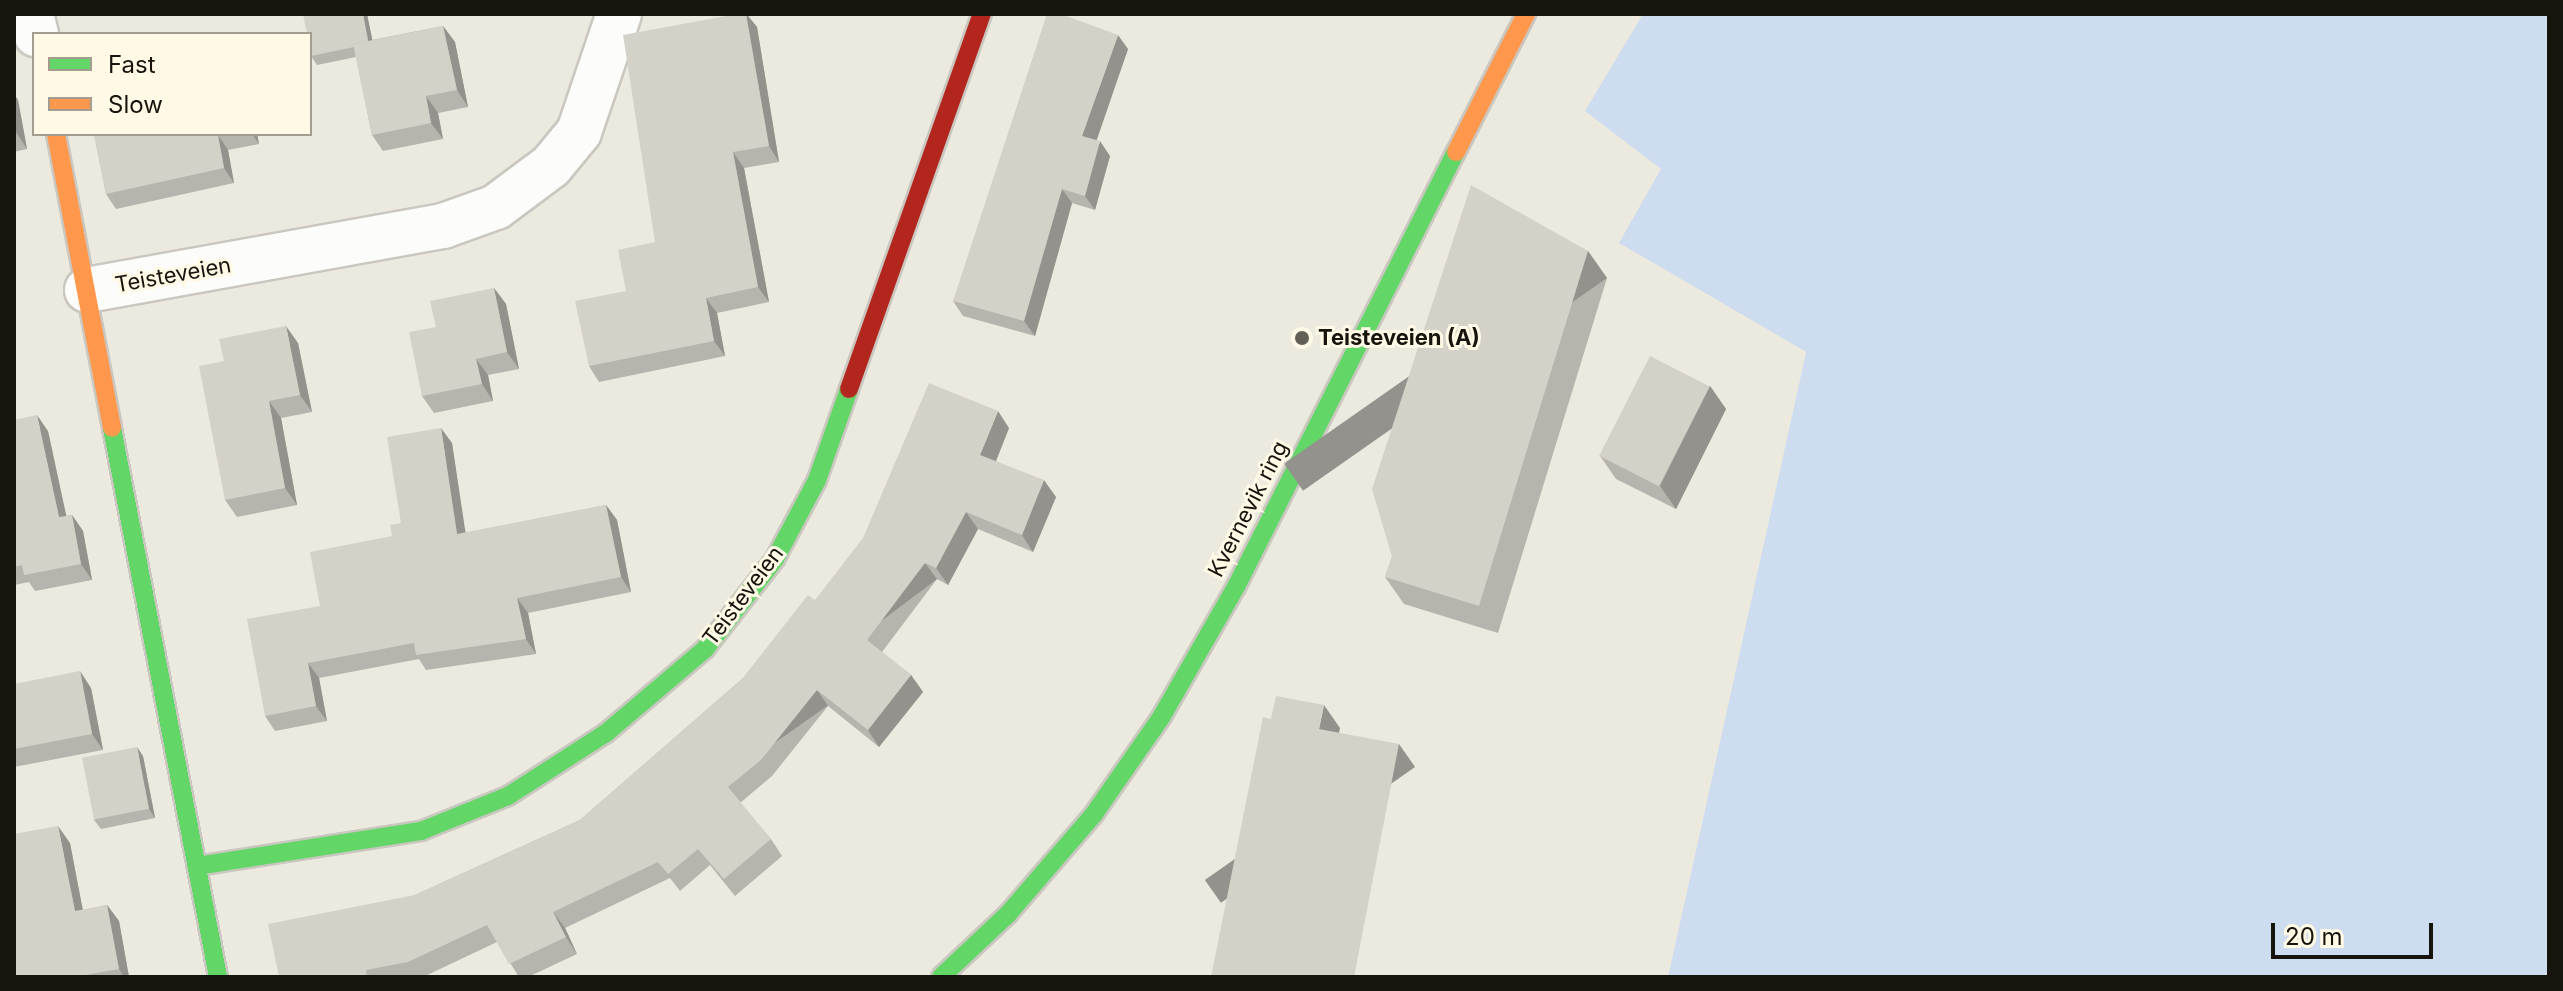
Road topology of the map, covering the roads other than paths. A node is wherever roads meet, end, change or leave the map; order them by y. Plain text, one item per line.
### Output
1 (619, 14) edge
2 (982, 14) edge
3 (1526, 14) edge
4 (56, 136) edge
5 (87, 290) junction
6 (197, 866) junction
7 (218, 977) edge
8 (941, 977) edge

1 - 5 street, Teisteveien
2 - 6 street, Teisteveien
3 - 8 street, Kvernevik ring
4 - 5 street, Teisteveien
5 - 6 street, Teisteveien
6 - 7 street, Teisteveien

